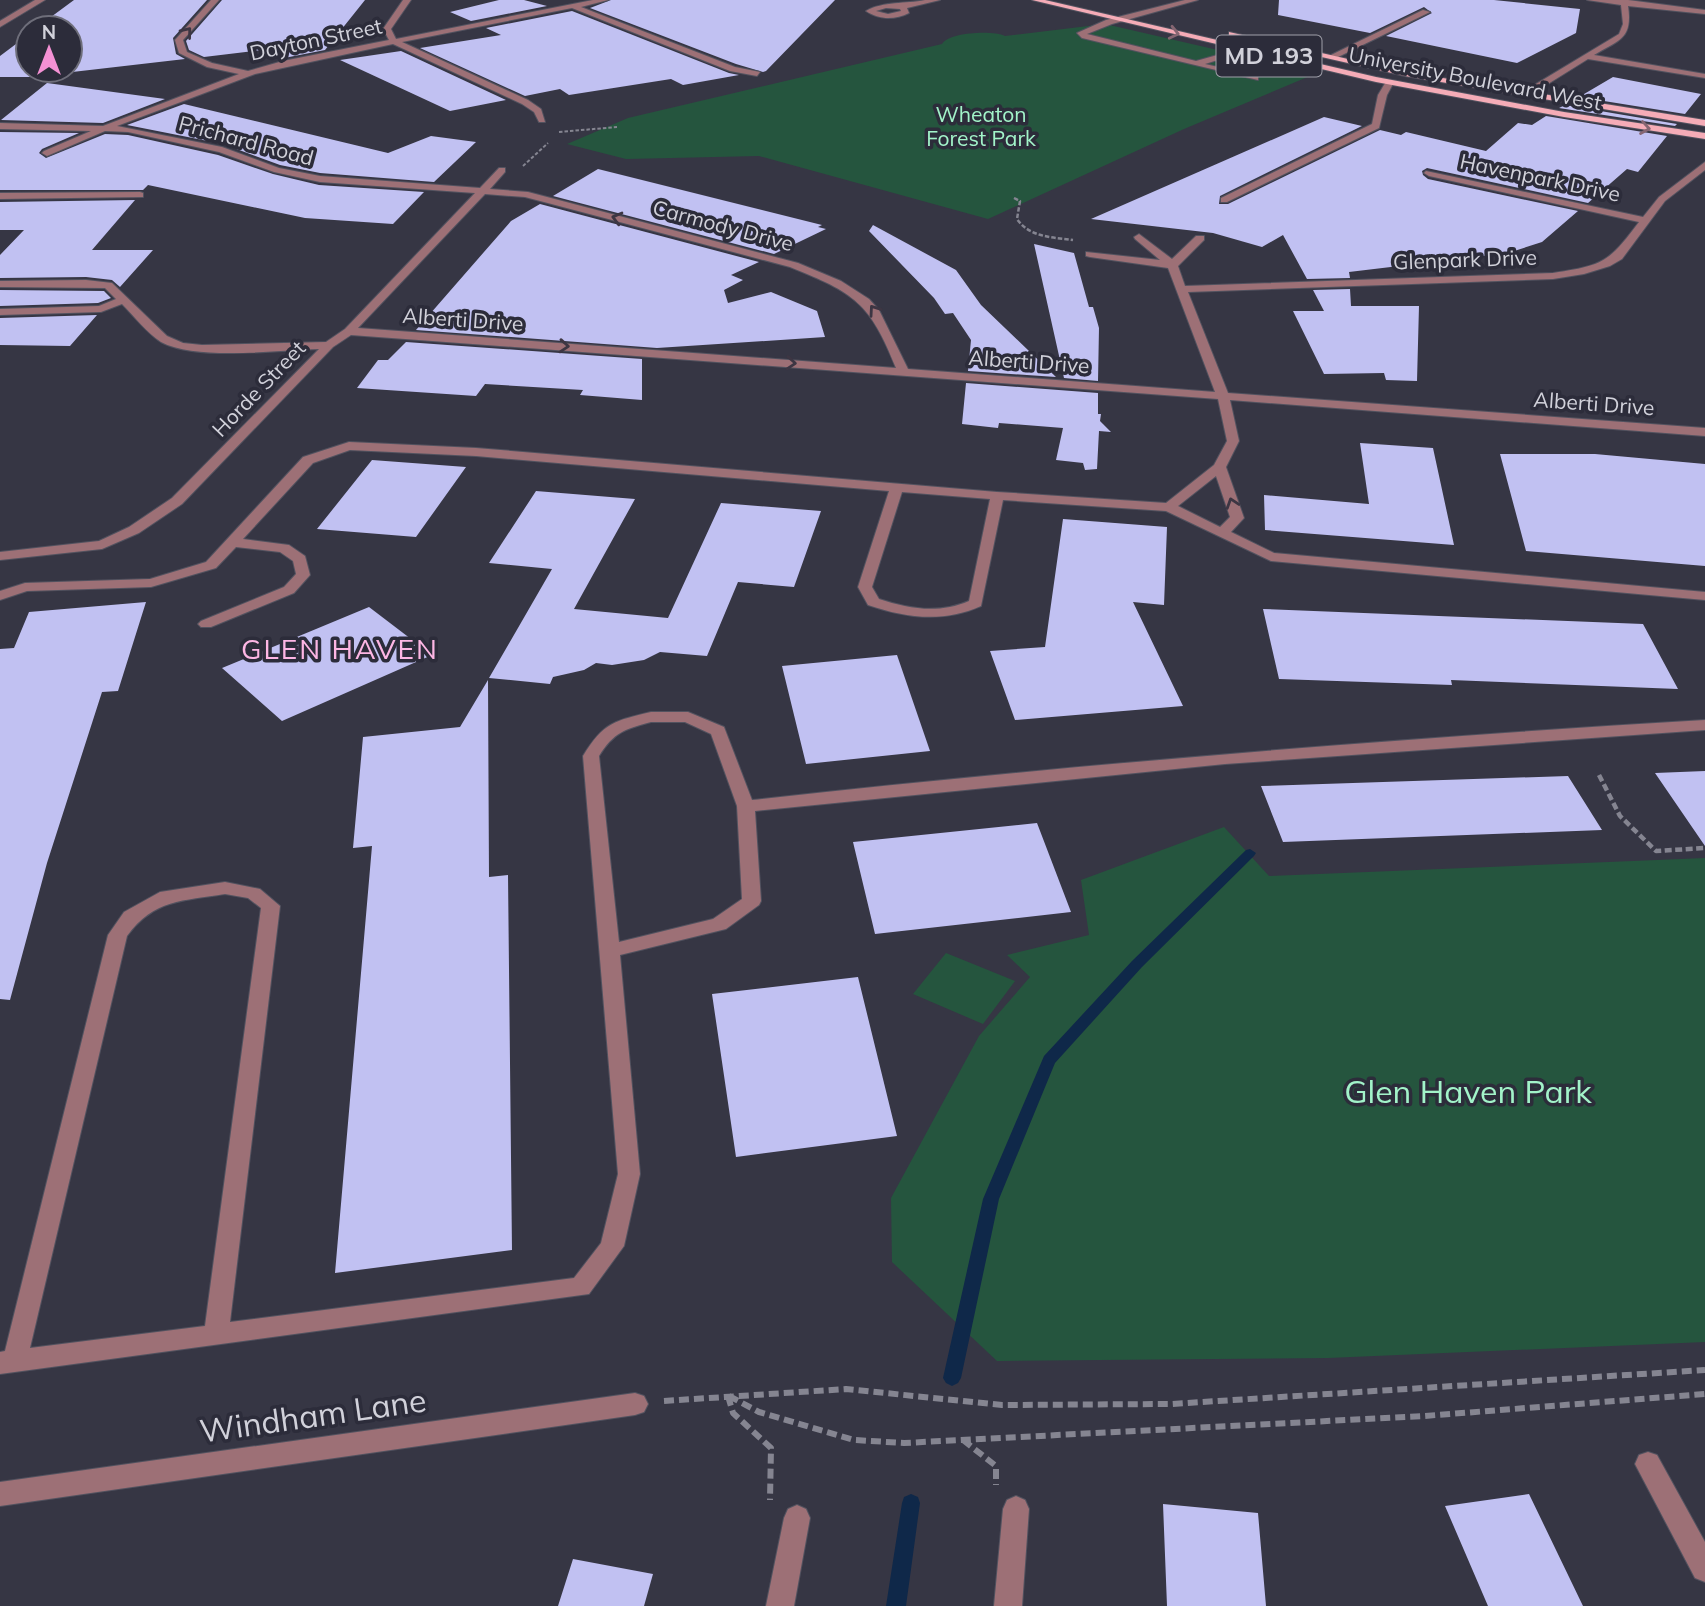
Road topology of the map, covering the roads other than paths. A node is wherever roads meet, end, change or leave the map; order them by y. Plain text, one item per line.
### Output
1 (41, 0) edge
2 (215, 0) edge
3 (407, 0) edge
4 (604, 0) edge
5 (936, 0) edge
6 (1036, 0) edge
7 (1194, 0) edge
8 (1591, 0) edge
9 (1624, 2) edge
10 (573, 6) junction
11 (902, 8) dead end
12 (1122, 8) dead end
13 (1426, 12) dead end
14 (1705, 12) edge
15 (1144, 13) junction
16 (1169, 19) dead end
17 (1119, 20) junction
18 (0, 26) edge
19 (1220, 31) dead end
20 (393, 41) junction
21 (1243, 49) junction
22 (1331, 57) junction
23 (1589, 57) junction
24 (1196, 64) junction
25 (247, 73) junction
26 (757, 74) dead end
27 (1705, 76) edge
28 (1255, 78) dead end
29 (1390, 82) junction
30 (1524, 95) junction
31 (542, 120) dead end
32 (1705, 123) edge
33 (0, 126) edge
34 (106, 127) junction
35 (1705, 136) edge
36 (47, 153) dead end
37 (1705, 166) edge
38 (502, 170) dead end
39 (1429, 173) dead end
40 (484, 190) junction
41 (140, 195) dead end
42 (0, 196) edge
43 (1224, 200) dead end
44 (1644, 220) junction
45 (1139, 237) dead end
46 (1200, 238) dead end
47 (1090, 254) dead end
48 (1172, 265) junction
49 (0, 284) edge
50 (1183, 289) junction
51 (122, 299) junction
52 (0, 312) edge
53 (349, 331) junction
54 (329, 345) junction
55 (903, 372) junction
56 (1223, 396) junction
57 (1705, 432) edge
58 (1219, 467) junction
59 (897, 488) junction
60 (997, 496) junction
61 (1170, 507) junction
62 (1221, 534) junction
63 (232, 542) junction
64 (0, 556) edge
65 (0, 596) edge
66 (1705, 596) edge
67 (206, 624) dead end
68 (1705, 725) edge
69 (746, 806) junction
70 (610, 951) junction
71 (216, 1335) junction
72 (7, 1362) edge
73 (635, 1404) road end
74 (1648, 1464) dead end
75 (0, 1494) edge
76 (1016, 1509) road end
77 (797, 1518) road end
78 (1705, 1569) edge
79 (780, 1606) edge
80 (1008, 1606) edge

1 - 18 street
25 -> 2 street
3 - 20 street
4 - 10 street, Dayton Street
5 - 11 street
6 - 17 main road, University Boulevard West / MD 193
7 - 15 street
8 - 9 street
9 - 14 street
9 - 23 street
10 - 20 street, Dayton Street
10 - 26 street
12 - 15 main road
13 - 22 street
15 - 16 main road
15 - 17 street
17 -> 21 main road, University Boulevard West / MD 193
17 - 24 street
19 - 22 main road, University Boulevard West / MD 193
20 - 25 street, Dayton Street
20 - 31 street
21 - 24 street
21 - 29 main road, University Boulevard West / MD 193
22 - 30 main road, University Boulevard West / MD 193
23 - 27 street
23 - 30 street
24 - 28 street
25 - 34 street, Dayton Street
29 -> 35 main road, University Boulevard West / MD 193
29 - 43 street
30 - 32 main road, University Boulevard West / MD 193
33 - 34 street, Prichard Road
34 - 36 street, Dayton Street
34 - 40 street, Prichard Road
37 - 44 street, Glenpark Drive
38 - 40 street, Horde Street
39 - 44 street, Havenpark Drive
40 - 53 street, Horde Street
55 -> 40 street, Carmody Drive
41 - 42 street
44 - 50 street, Glenpark Drive
45 - 48 street
46 - 48 street
47 - 48 street
48 - 50 street
49 - 51 street
50 - 56 street
51 - 52 street
51 - 54 street
53 - 54 street, Horde Street
53 -> 55 street, Alberti Drive
54 - 64 street, Horde Street
55 - 56 street, Alberti Drive
56 - 57 street, Alberti Drive
56 - 58 street
58 - 61 street
62 -> 58 street
59 - 60 street
59 - 60 street
59 - 63 street
60 - 61 street
61 - 62 street
62 - 66 street
63 - 65 street
63 - 67 street
68 - 69 street
69 - 70 street
69 - 70 street
70 - 71 street
71 - 72 street
71 - 72 street
73 - 75 street, Windham Lane
74 - 78 street
76 - 80 street
77 - 79 street

